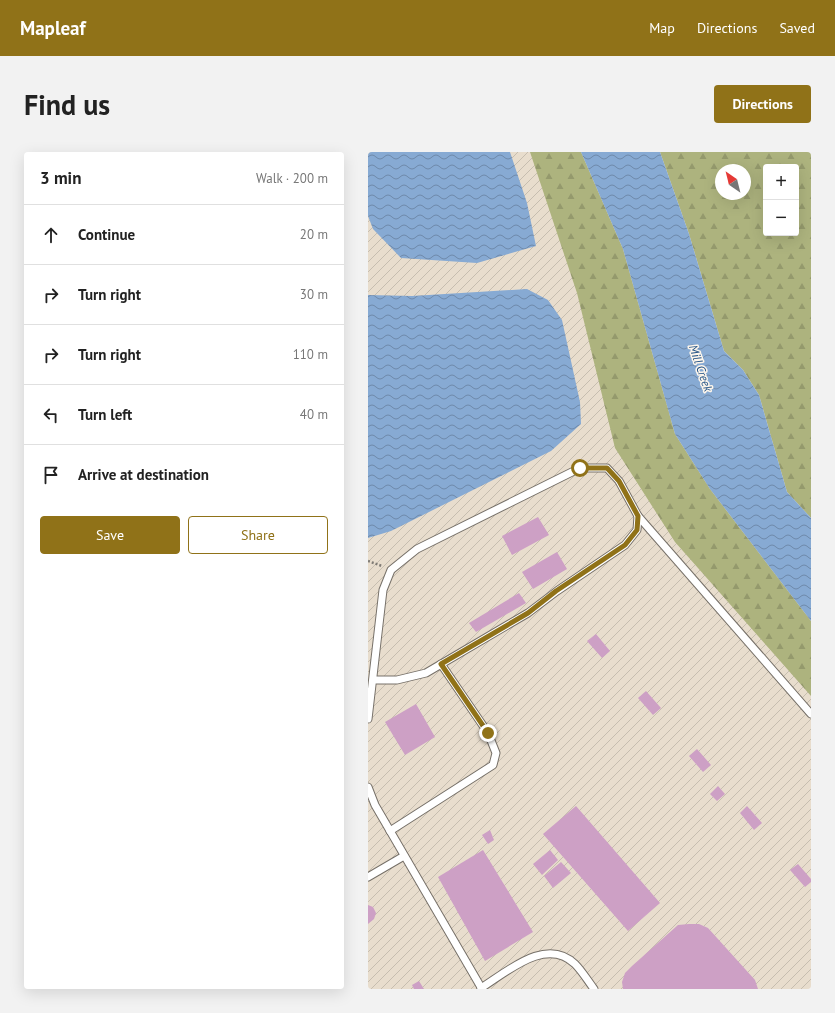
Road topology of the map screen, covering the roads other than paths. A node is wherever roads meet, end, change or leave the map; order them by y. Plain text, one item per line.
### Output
1 (638, 516) junction
2 (441, 664) junction
3 (373, 680) junction
4 (811, 714) edge
5 (368, 719) edge
6 (368, 787) edge
7 (390, 830) junction
8 (404, 856) junction
9 (368, 877) edge
10 (482, 989) edge
11 (594, 989) edge

1 - 2 lane
1 - 3 lane
1 - 4 lane
2 - 3 lane
2 - 7 lane
3 - 5 lane
6 - 7 lane
7 - 8 lane
8 - 9 lane
8 - 10 lane
10 - 11 lane

